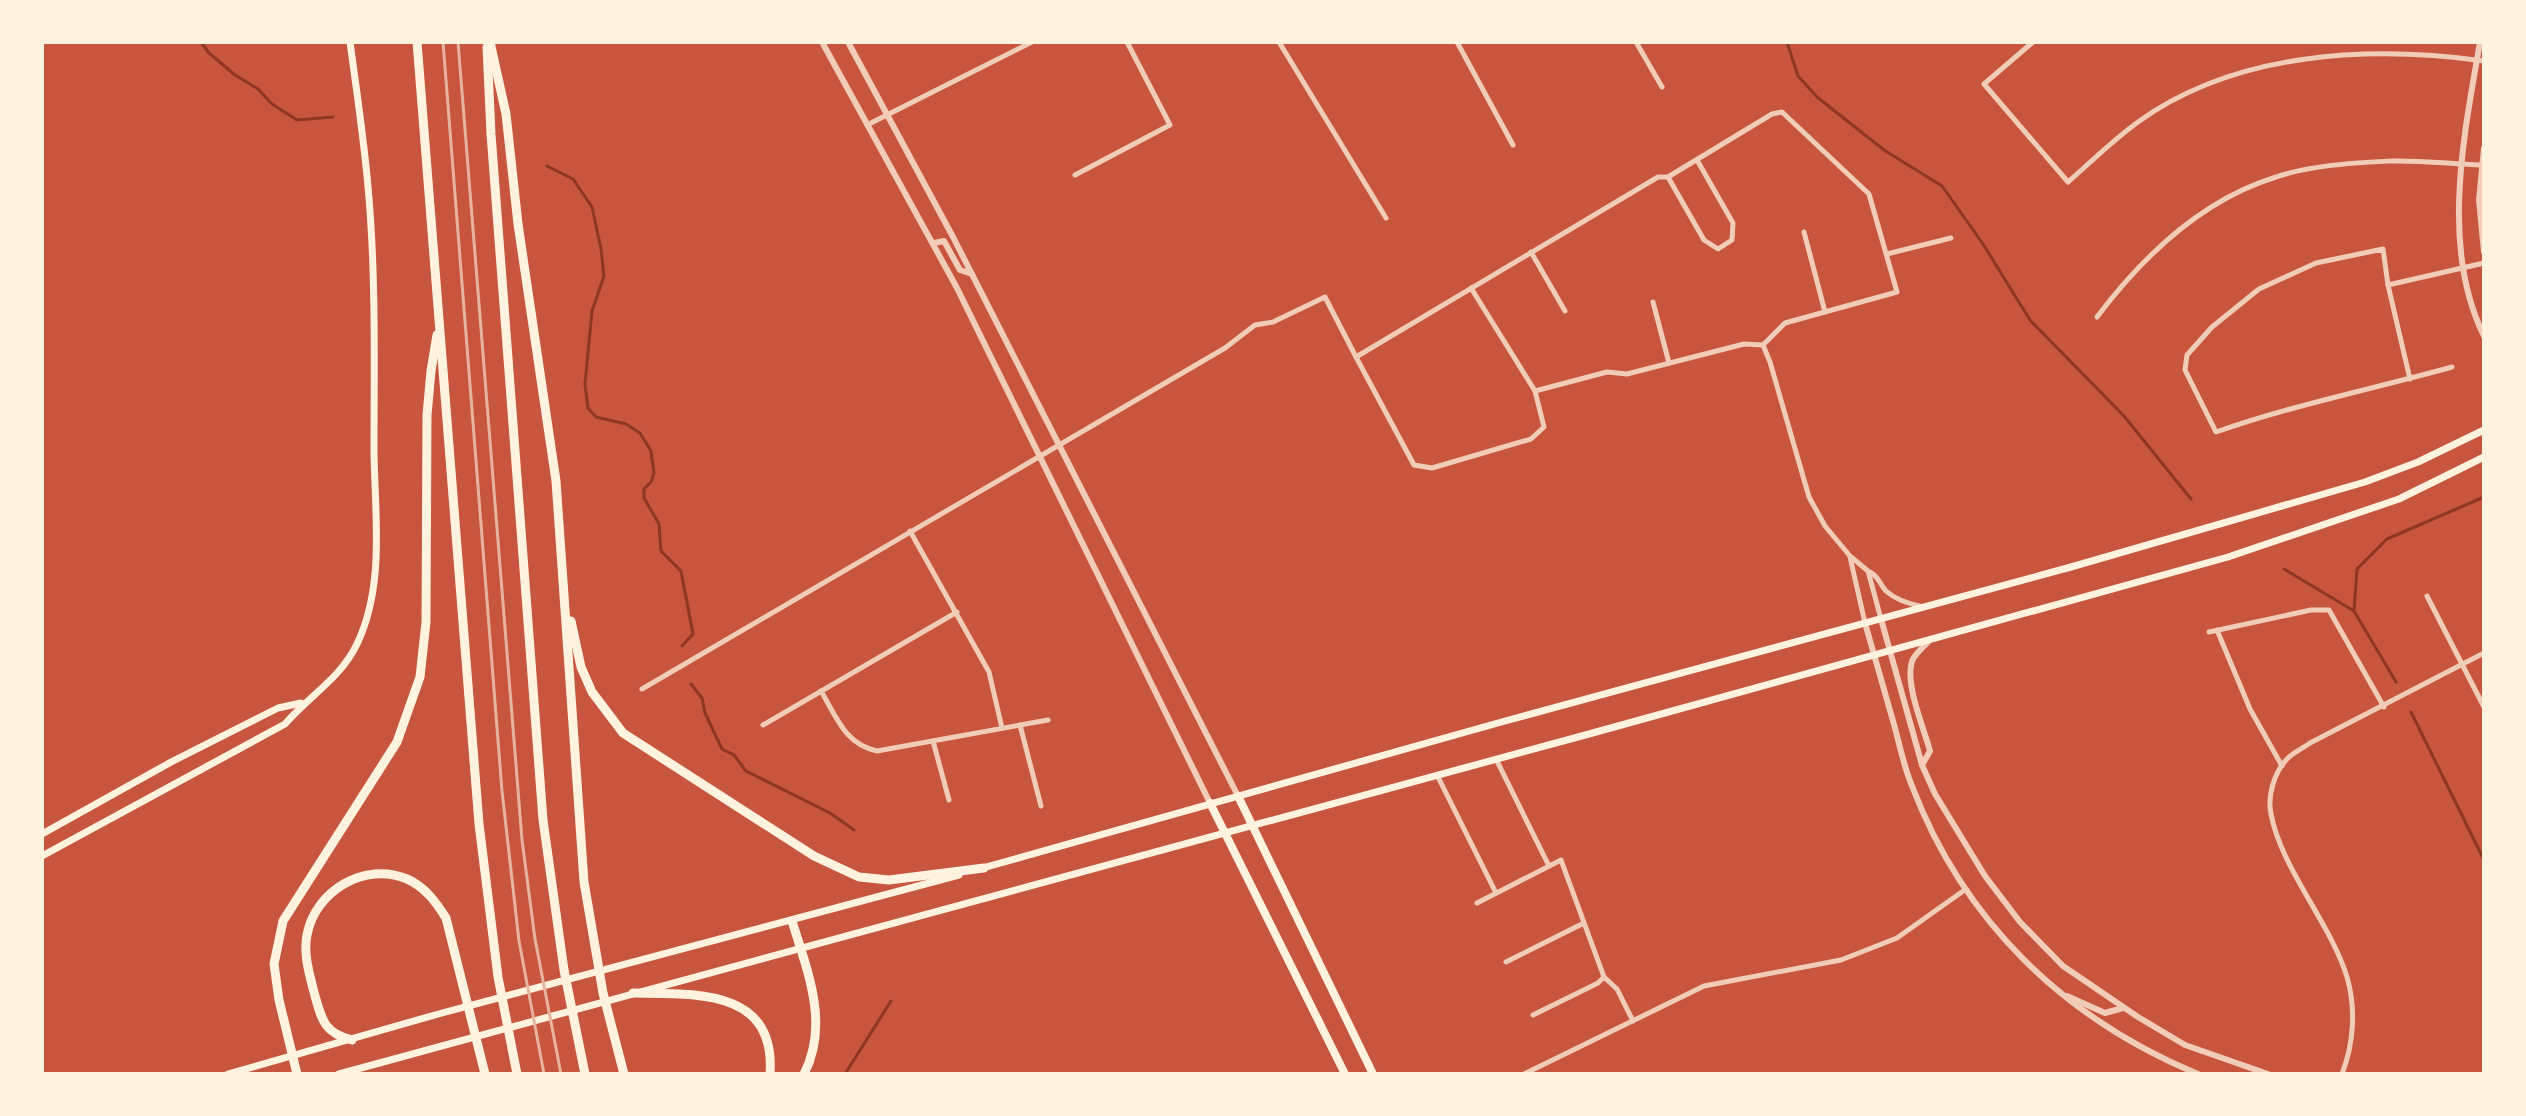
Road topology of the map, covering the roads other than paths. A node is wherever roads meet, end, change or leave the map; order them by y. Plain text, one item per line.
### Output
1 (350, 42) edge
2 (417, 42) edge
3 (488, 42) edge
4 (822, 42) edge
5 (848, 42) edge
6 (1032, 42) edge
7 (1127, 42) edge
8 (1279, 42) edge
9 (1457, 42) edge
10 (1636, 42) edge
11 (2033, 42) edge
12 (2480, 42) edge
13 (2480, 60) edge
14 (1662, 87) dead end
15 (889, 114) junction
16 (867, 125) junction
17 (1513, 145) dead end
18 (2484, 148) edge
19 (1697, 160) junction
20 (2461, 164) junction
21 (2481, 165) junction
22 (1075, 175) dead end
23 (1668, 177) junction
24 (1386, 218) dead end
25 (1804, 232) dead end
26 (1951, 238) dead end
27 (934, 243) junction
28 (1531, 252) junction
29 (2484, 252) edge
30 (1887, 254) junction
31 (2484, 263) edge
32 (2464, 268) junction
33 (972, 274) junction
34 (2388, 285) junction
35 (1471, 288) junction
36 (1653, 302) dead end
37 (1565, 311) dead end
38 (1825, 312) junction
39 (2097, 317) dead end
40 (439, 324) junction
41 (2484, 336) edge
42 (1763, 345) junction
43 (1356, 357) junction
44 (1669, 363) junction
45 (2452, 367) dead end
46 (2410, 379) junction
47 (1535, 391) junction
48 (2484, 430) edge
49 (1058, 445) junction
50 (1041, 455) junction
51 (2484, 457) edge
52 (910, 531) junction
53 (1850, 556) junction
54 (1868, 571) junction
55 (564, 595) junction
56 (2427, 596) dead end
57 (1923, 607) junction
58 (957, 612) junction
59 (1881, 619) junction
60 (1865, 623) junction
61 (2217, 630) junction
62 (2209, 632) dead end
63 (1932, 638) junction
64 (1888, 650) junction
65 (2484, 653) edge
66 (1874, 654) junction
67 (2463, 665) junction
68 (642, 689) dead end
69 (821, 691) junction
70 (303, 702) junction
71 (2384, 707) junction
72 (2484, 707) edge
73 (1048, 720) dead end
74 (763, 725) dead end
75 (1020, 725) junction
76 (1002, 728) junction
77 (933, 741) junction
78 (1495, 758) junction
79 (1922, 765) junction
80 (2282, 766) junction
81 (1437, 774) junction
82 (1238, 796) junction
83 (949, 800) dead end
84 (1210, 803) junction
85 (1041, 806) dead end
86 (1252, 825) junction
87 (1225, 833) junction
88 (42, 834) edge
89 (42, 856) edge
90 (1549, 866) junction
91 (984, 868) junction
92 (1966, 889) junction
93 (1496, 893) junction
94 (1477, 903) dead end
95 (792, 921) junction
96 (1584, 923) junction
97 (800, 948) junction
98 (1506, 962) dead end
99 (1604, 977) junction
100 (633, 993) junction
101 (2060, 993) junction
102 (2124, 1008) junction
103 (1533, 1015) dead end
104 (1633, 1021) junction
105 (352, 1040) junction
106 (293, 1056) junction
107 (228, 1074) edge
108 (297, 1074) edge
109 (339, 1074) edge
110 (485, 1074) edge
111 (517, 1074) edge
112 (585, 1074) edge
113 (624, 1074) edge
114 (770, 1074) edge
115 (804, 1074) edge
116 (1345, 1074) edge
117 (1373, 1074) edge
118 (1524, 1074) edge
119 (2198, 1074) edge
120 (2268, 1074) edge
121 (2342, 1074) edge

1 - 70 main road
2 - 40 highway
3 - 55 highway
3 - 112 highway
4 - 16 street
5 - 15 street
6 - 15 street
7 - 22 street
8 - 24 street
9 - 17 street
10 - 14 street
11 - 13 street
12 - 13 street
13 - 20 street
15 - 16 street
15 - 33 street
16 - 27 street
18 - 21 street
19 - 23 street
19 - 23 street
19 - 30 street
20 - 21 street
20 - 32 street
20 - 39 street
21 - 29 street
23 - 28 street
25 - 38 street
26 - 30 street
27 - 33 street
27 - 50 street
28 - 35 street
28 - 37 street
30 - 38 street
31 - 32 street
32 - 34 street
32 - 41 street
33 - 49 street
34 - 46 street
34 - 46 street
35 - 43 street
35 - 47 street
36 - 44 street
38 - 42 street
40 - 106 highway
40 - 111 highway
42 - 44 street
42 - 53 street
43 - 47 street
43 - 49 street
44 - 47 street
45 - 46 street
48 - 57 main road
49 - 50 street
49 - 82 street
50 - 52 street
50 - 84 street
51 - 63 main road
52 - 58 street
52 - 68 street
53 - 54 street
53 - 60 street
54 - 57 street
54 - 59 street
55 - 91 highway
55 - 113 highway
56 - 67 street
57 - 59 main road
58 - 69 street
58 - 76 street
59 - 60 main road
59 - 64 street
60 - 66 street
60 - 82 main road
61 - 62 street
61 - 71 street
61 - 80 street
63 - 64 main road
63 - 79 street
64 - 66 main road
64 - 79 street
65 - 67 street
66 - 78 main road
66 - 92 street
67 - 71 street
67 - 72 street
69 - 74 street
69 - 77 street
70 - 88 main road
70 - 89 main road
71 - 80 street
73 - 75 street
75 - 76 street
75 - 85 street
76 - 77 street
77 - 83 street
78 - 81 main road
78 - 90 street
79 - 102 street
80 - 121 street
81 - 86 main road
81 - 93 street
82 - 84 main road
82 - 86 main road
84 - 87 main road
84 - 91 main road
86 - 87 main road
86 - 117 main road
87 - 97 main road
87 - 116 main road
90 - 93 street
90 - 96 street
91 - 95 main road
92 - 101 street
92 - 104 street
93 - 94 street
95 - 97 highway
95 - 105 main road
96 - 98 street
96 - 99 street
97 - 100 main road
97 - 115 highway
99 - 103 street
99 - 104 street
100 - 109 main road
100 - 114 highway
101 - 102 street
101 - 119 street
102 - 120 street
104 - 118 street
105 - 106 main road
105 - 110 highway
106 - 107 main road
106 - 108 highway

